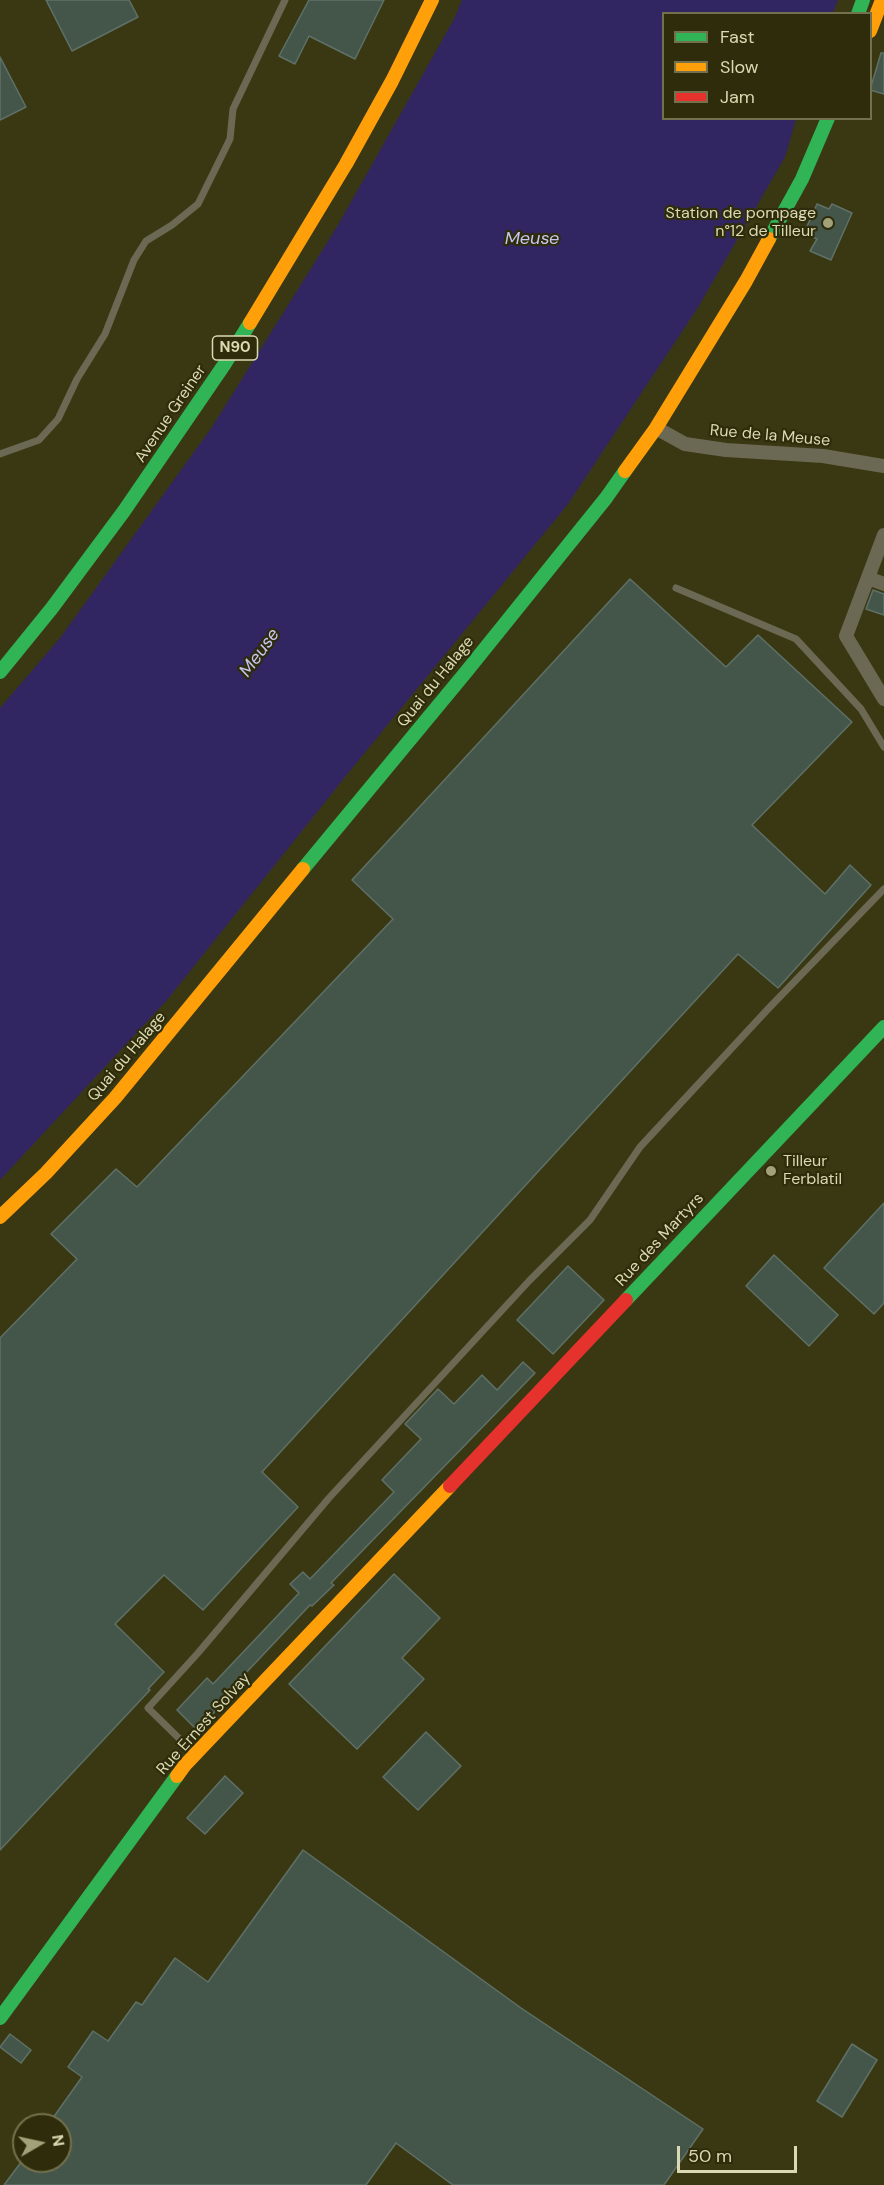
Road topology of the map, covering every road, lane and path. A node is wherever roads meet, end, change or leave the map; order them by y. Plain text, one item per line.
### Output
1 (285, 0) edge
2 (432, 0) edge
3 (882, 2) edge
4 (872, 26) edge
5 (827, 120) edge
6 (656, 428) junction
7 (0, 453) edge
8 (884, 466) edge
9 (883, 540) edge
10 (868, 578) junction
11 (884, 584) edge
12 (676, 588) dead end
13 (0, 672) edge
14 (884, 699) edge
15 (884, 747) edge
16 (884, 889) edge
17 (884, 1027) edge
18 (0, 1217) edge
19 (460, 1475) joint
20 (195, 1755) junction
21 (0, 2018) edge

1 - 7 lane
2 - 13 main road, Avenue Greiner / N90
3 - 4 main road
5 - 6 main road, Quai du Halage
6 - 8 street, Rue de la Meuse
6 - 18 main road, Quai du Halage
9 - 10 street
10 - 11 street
10 - 14 street
12 - 15 lane
16 - 20 lane
17 - 19 main road, Rue des Martyrs
19 - 20 main road, Rue Ernest Solvay
20 - 21 main road, Rue Ernest Solvay

